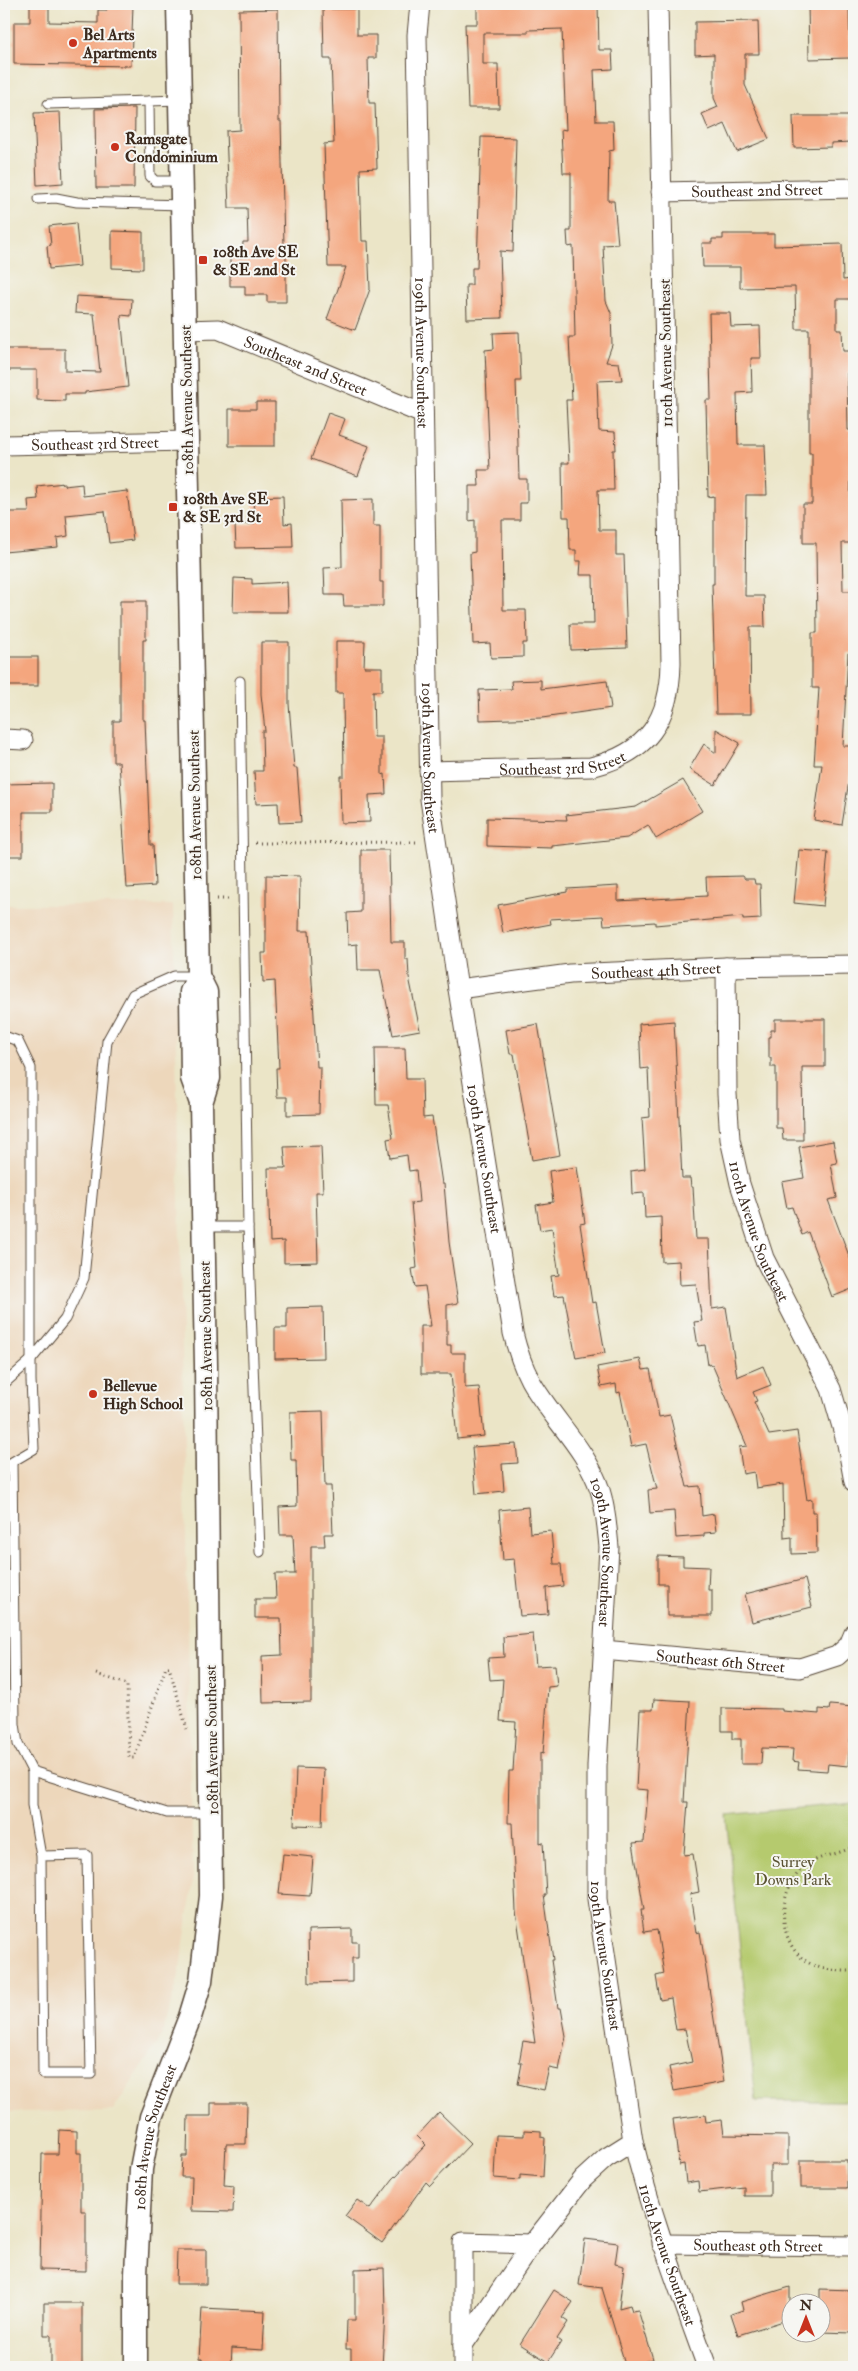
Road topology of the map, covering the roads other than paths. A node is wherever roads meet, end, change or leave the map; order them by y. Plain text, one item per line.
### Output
1 (178, 4) edge
2 (420, 4) edge
3 (658, 4) edge
4 (180, 100) junction
5 (149, 101) junction
6 (48, 104) dead end
7 (182, 181) junction
8 (854, 188) edge
9 (661, 192) junction
10 (38, 198) dead end
11 (182, 205) junction
12 (185, 330) junction
13 (423, 414) junction
14 (187, 441) junction
15 (4, 445) edge
16 (240, 681) dead end
17 (667, 703) joint
18 (4, 740) edge
19 (23, 740) dead end
20 (429, 772) junction
21 (854, 964) edge
22 (726, 967) junction
23 (198, 976) junction
24 (458, 989) junction
25 (4, 1036) edge
26 (203, 1227) junction
27 (248, 1227) junction
28 (31, 1360) junction
29 (4, 1384) edge
30 (854, 1482) edge
31 (260, 1552) dead end
32 (854, 1633) edge
33 (603, 1650) junction
34 (32, 1771) junction
35 (212, 1813) junction
36 (41, 1856) junction
37 (633, 2141) junction
38 (532, 2244) junction
39 (662, 2244) junction
40 (854, 2246) edge
41 (463, 2345) junction
42 (136, 2367) edge
43 (463, 2367) edge
44 (707, 2367) edge

1 - 4 street, 108th Avenue Southeast
2 - 13 street, 109th Avenue Southeast
3 - 9 street, 110th Avenue Southeast
4 - 5 lane
4 - 7 street, 108th Avenue Southeast
5 - 6 lane
5 - 7 lane
7 - 11 street, 108th Avenue Southeast
8 - 9 street, Southeast 2nd Street
9 - 17 street, 110th Avenue Southeast
10 - 11 lane
11 - 12 street, 108th Avenue Southeast
12 - 13 street, Southeast 2nd Street
12 - 14 street, 108th Avenue Southeast
13 - 20 street, 109th Avenue Southeast
14 - 15 street, Southeast 3rd Street
14 - 23 street, 108th Avenue Southeast
16 - 27 lane
17 - 20 street, Southeast 3rd Street
18 - 19 street
20 - 24 street, 109th Avenue Southeast
21 - 22 street, Southeast 4th Street
22 - 24 street, Southeast 4th Street
22 - 30 street, 110th Avenue Southeast
23 - 26 street, 108th Avenue Southeast
23 - 28 lane
24 - 33 street, 109th Avenue Southeast
25 - 28 lane
26 - 27 lane
26 - 35 street, 108th Avenue Southeast
27 - 31 lane
28 - 29 lane
28 - 34 lane
32 - 33 street, Southeast 6th Street
33 - 37 street, 109th Avenue Southeast
34 - 35 lane
34 - 36 lane
35 - 42 street, 108th Avenue Southeast
36 - 36 lane
37 - 38 street
37 - 39 street, 110th Avenue Southeast
38 - 41 street
38 - 41 street
39 - 40 street, Southeast 9th Street
39 - 44 street, 110th Avenue Southeast
41 - 43 street

